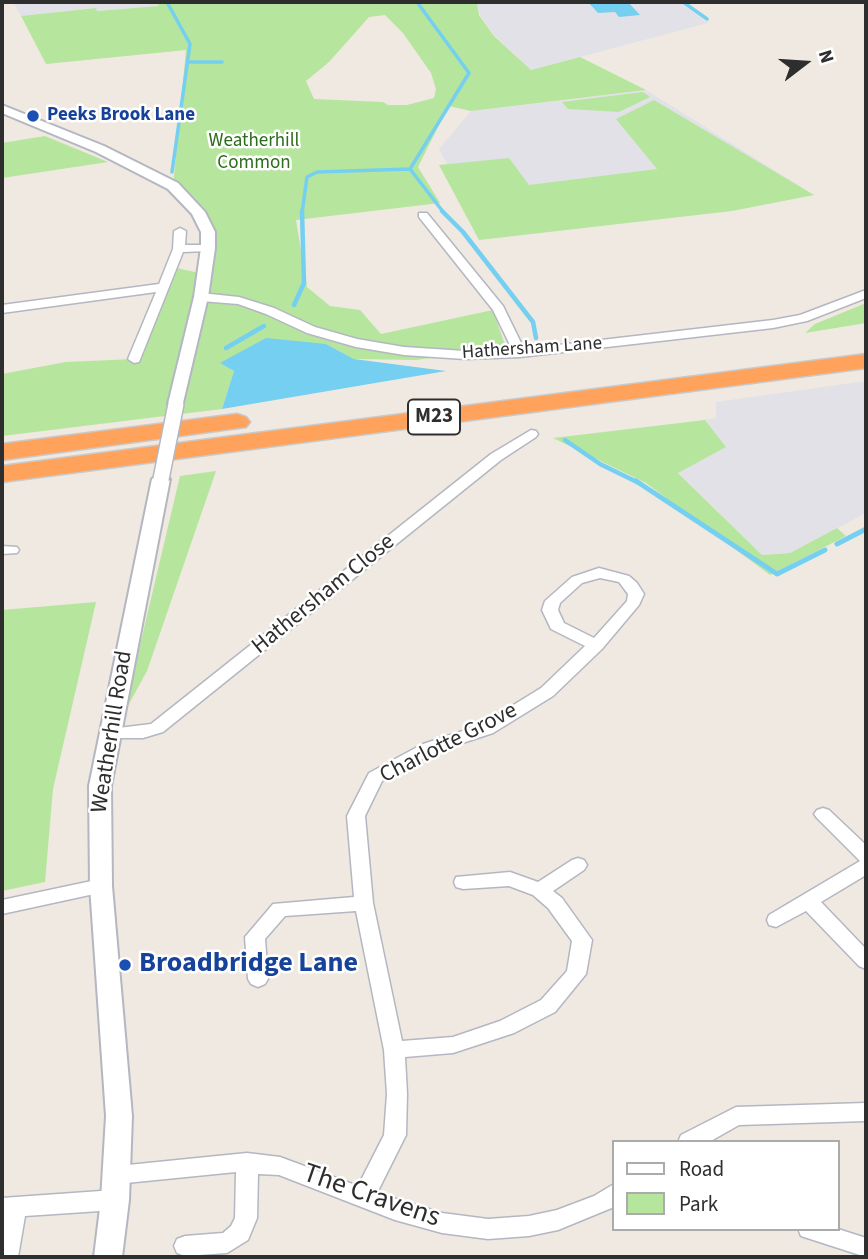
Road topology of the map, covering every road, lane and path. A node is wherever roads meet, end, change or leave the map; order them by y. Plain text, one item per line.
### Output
1 (2, 110) edge
2 (423, 215) dead end
3 (180, 231) dead end
4 (208, 248) junction
5 (179, 249) junction
6 (163, 287) junction
7 (866, 294) edge
8 (201, 297) junction
9 (2, 309) edge
10 (866, 341) edge
11 (520, 353) junction
12 (134, 359) dead end
13 (866, 361) edge
14 (531, 434) dead end
15 (2, 452) edge
16 (2, 474) edge
17 (596, 645) junction
18 (108, 734) junction
19 (823, 814) dead end
20 (866, 856) edge
21 (578, 865) dead end
22 (866, 866) edge
23 (463, 882) dead end
24 (101, 886) junction
25 (540, 890) junction
26 (808, 901) junction
27 (364, 903) junction
28 (2, 906) edge
29 (776, 920) dead end
30 (866, 961) edge
31 (258, 979) dead end
32 (394, 1050) junction
33 (866, 1112) edge
34 (699, 1139) edge
35 (247, 1162) junction
36 (116, 1174) junction
37 (364, 1196) junction
38 (612, 1196) edge
39 (115, 1200) junction
40 (9, 1207) edge
41 (816, 1231) edge
42 (185, 1246) dead end
43 (866, 1248) edge
44 (7, 1257) edge
45 (108, 1257) edge

1 - 4 street
2 - 11 street
3 - 5 street
4 - 5 street
4 - 8 street, Weatherhill Road
5 - 6 street
6 - 9 street
6 - 12 street
7 - 11 street, Hathersham Lane
8 - 11 street, Hathersham Lane
8 - 18 street, Weatherhill Road, bridge
10 - 15 highway, M23
13 - 16 highway, M23
14 - 18 street, Hathersham Close
17 - 17 street, Charlotte Grove
17 - 27 street, Charlotte Grove
18 - 24 street, Weatherhill Road
19 - 20 street
21 - 25 street
22 - 26 street
23 - 25 street
24 - 28 street
24 - 36 street, Weatherhill Road
25 - 32 street
26 - 29 street
26 - 30 street
27 - 31 street
27 - 32 street, Charlotte Grove
32 - 37 street, Charlotte Grove
33 - 34 street
35 - 36 street, The Cravens
35 - 37 street, The Cravens
35 - 42 street
36 - 39 street, Weatherhill Road
37 - 38 street, The Cravens
39 - 40 street
39 - 45 street, Weatherhill Road
40 - 44 street
41 - 43 street

